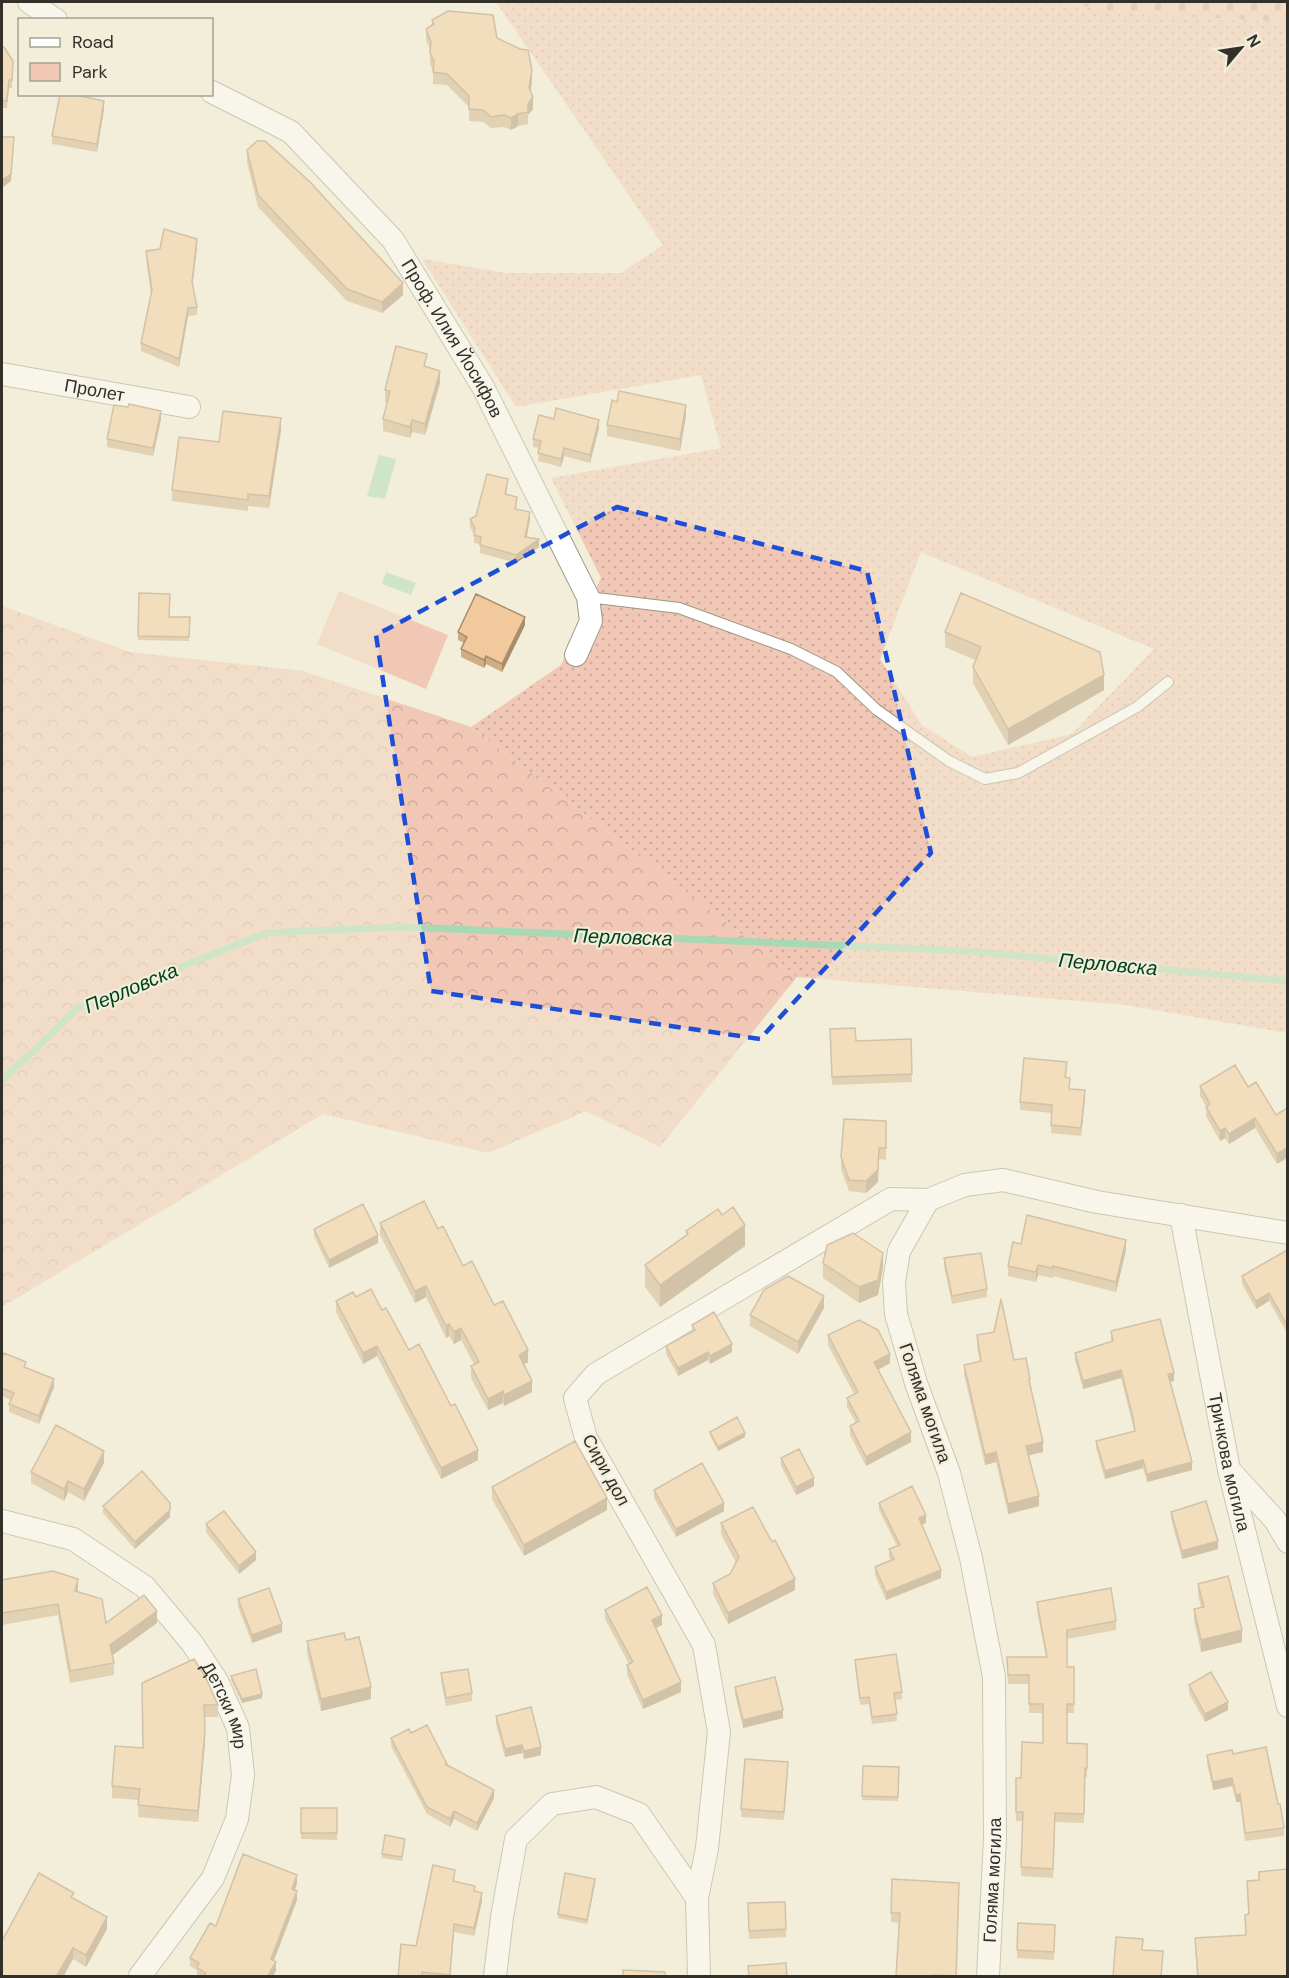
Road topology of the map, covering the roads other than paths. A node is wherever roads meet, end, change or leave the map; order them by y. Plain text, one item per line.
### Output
1 (29, 2) edge
2 (54, 13) edge
3 (213, 93) edge
4 (2, 374) edge
5 (189, 408) dead end
6 (588, 597) junction
7 (576, 655) dead end
8 (1168, 682) dead end
9 (928, 1200) junction
10 (1181, 1215) junction
11 (1287, 1233) edge
12 (1229, 1470) junction
13 (2, 1521) edge
14 (1287, 1542) edge
15 (1287, 1706) edge
16 (697, 1898) junction
17 (140, 1977) edge
18 (495, 1977) edge
19 (699, 1977) edge
20 (988, 1977) edge

1 - 2 street
3 - 6 street, Проф. Илия Йосифов
4 - 5 street, Пролет
6 - 7 street, Проф. Илия Йосифов
6 - 8 lane
9 - 10 street
9 - 16 street, Сири дол
9 - 20 street, Голяма могила
10 - 11 street
10 - 12 street, Тричкова могила
12 - 14 street
12 - 15 street, Тричкова могила
13 - 17 street, Детски мир
16 - 18 street
16 - 19 street

